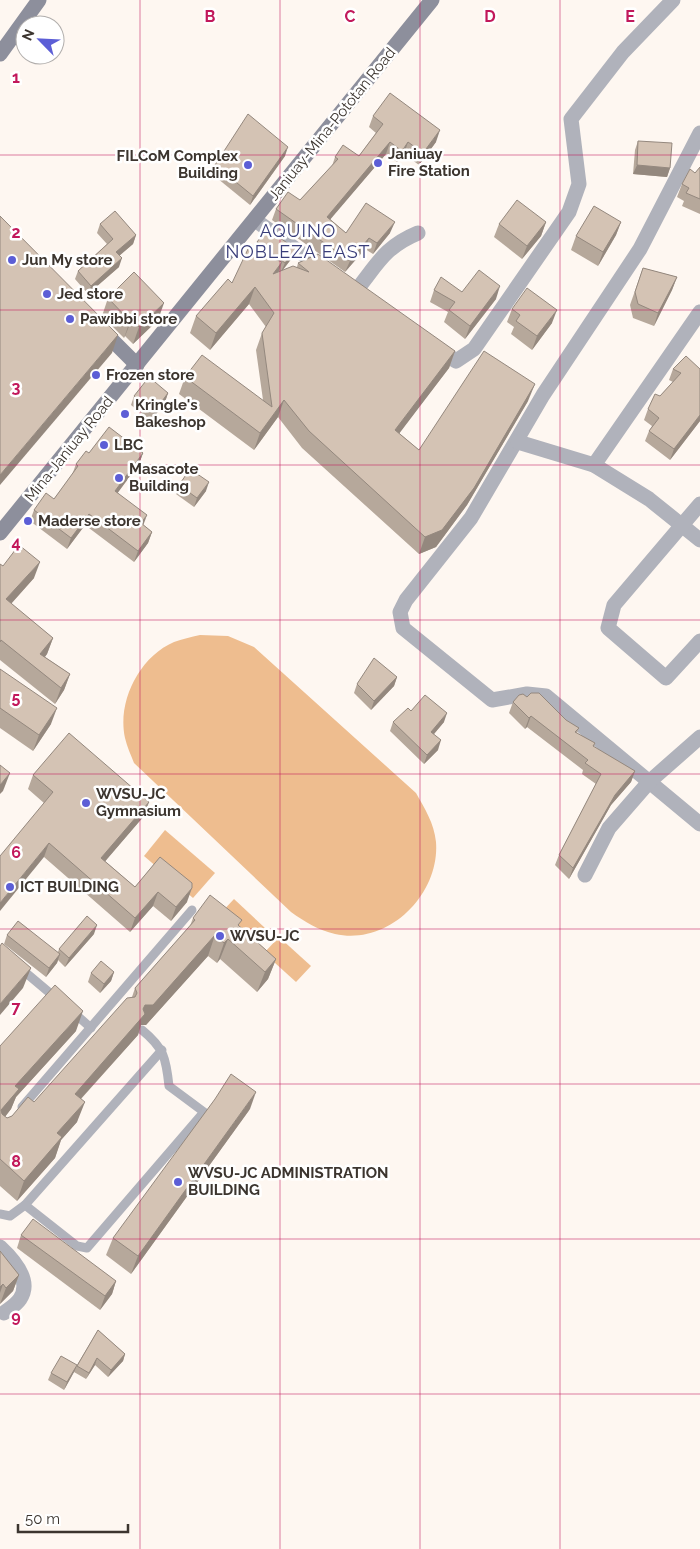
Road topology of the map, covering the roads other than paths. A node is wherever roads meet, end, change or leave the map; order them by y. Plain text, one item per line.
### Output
1 (39, 0) edge
2 (672, 0) edge
3 (427, 2) edge
4 (0, 54) edge
5 (700, 133) edge
6 (255, 220) junction
7 (418, 233) dead end
8 (346, 285) junction
9 (370, 302) edge
10 (700, 312) edge
11 (90, 319) edge
12 (425, 340) edge
13 (474, 349) junction
14 (489, 359) edge
15 (137, 365) junction
16 (528, 385) edge
17 (543, 395) junction
18 (518, 442) junction
19 (594, 465) junction
20 (700, 504) edge
21 (682, 525) junction
22 (1, 530) edge
23 (700, 540) edge
24 (700, 641) edge
25 (700, 737) edge
26 (650, 782) junction
27 (700, 824) edge
28 (585, 875) dead end
29 (192, 910) dead end
30 (8, 958) edge
31 (61, 1003) edge
32 (69, 1009) edge
33 (92, 1028) junction
34 (142, 1030) edge
35 (162, 1050) junction
36 (13, 1117) edge
37 (25, 1204) junction
38 (0, 1214) edge
39 (0, 1248) edge
40 (4, 1312) dead end

1 - 4 main road
2 - 13 street
3 - 6 main road, Janiuay-Mina-Pototan Road
5 - 17 street
6 - 8 street
6 - 15 main road, Janiuay-Mina-Pototan Road
7 - 8 street
8 - 9 street
10 - 19 street
11 - 15 main road
12 - 13 street
13 - 14 street
15 - 22 main road, Mina-Janiuay Road
16 - 17 street
17 - 18 street
18 - 19 street
18 - 26 street
19 - 21 street
20 - 21 street
21 - 23 street
21 - 24 street
25 - 26 street
26 - 27 street
26 - 28 street
29 - 33 lane
30 - 31 lane
32 - 33 lane
33 - 36 lane
34 - 35 lane
35 - 37 lane
35 - 37 lane
37 - 38 lane
39 - 40 street

